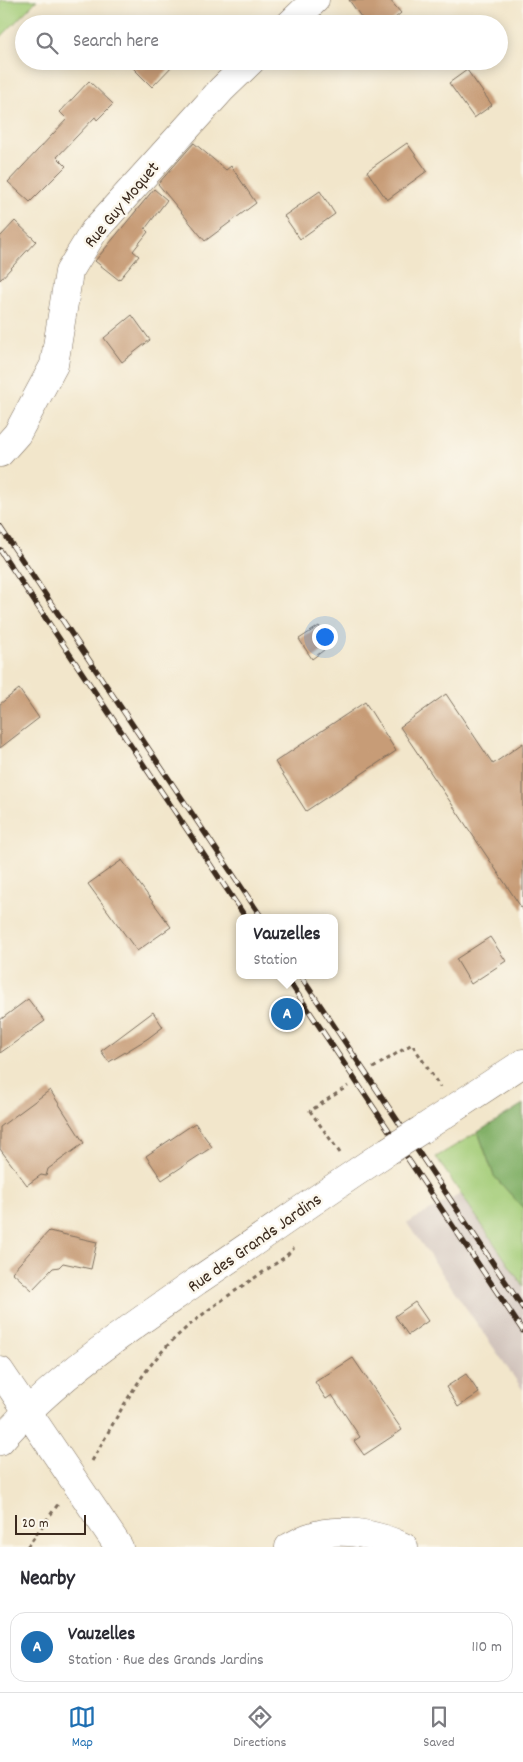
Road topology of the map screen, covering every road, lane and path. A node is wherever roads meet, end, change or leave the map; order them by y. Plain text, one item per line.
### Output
1 (315, 0) edge
2 (299, 15) edge
3 (242, 70) edge
4 (0, 452) edge
5 (523, 1063) edge
6 (373, 1068) dead end
7 (348, 1086) dead end
8 (454, 1108) junction
9 (354, 1173) junction
10 (296, 1241) dead end
11 (0, 1371) edge
12 (27, 1412) junction
13 (0, 1441) edge
14 (75, 1482) junction
15 (27, 1547) edge
16 (119, 1547) edge
17 (289, 1547) edge
18 (404, 1547) edge

1 - 2 street
3 - 4 street, Rue Guy Moquet
5 - 8 street, Rue des Grands Jardins
6 - 8 path
7 - 9 path
8 - 9 street, Rue des Grands Jardins, bridge
9 - 12 street, Rue des Grands Jardins
10 - 14 path
11 - 12 street
12 - 13 street, Rue des Grands Jardins
12 - 14 street
14 - 15 path
14 - 16 street
17 - 18 street

